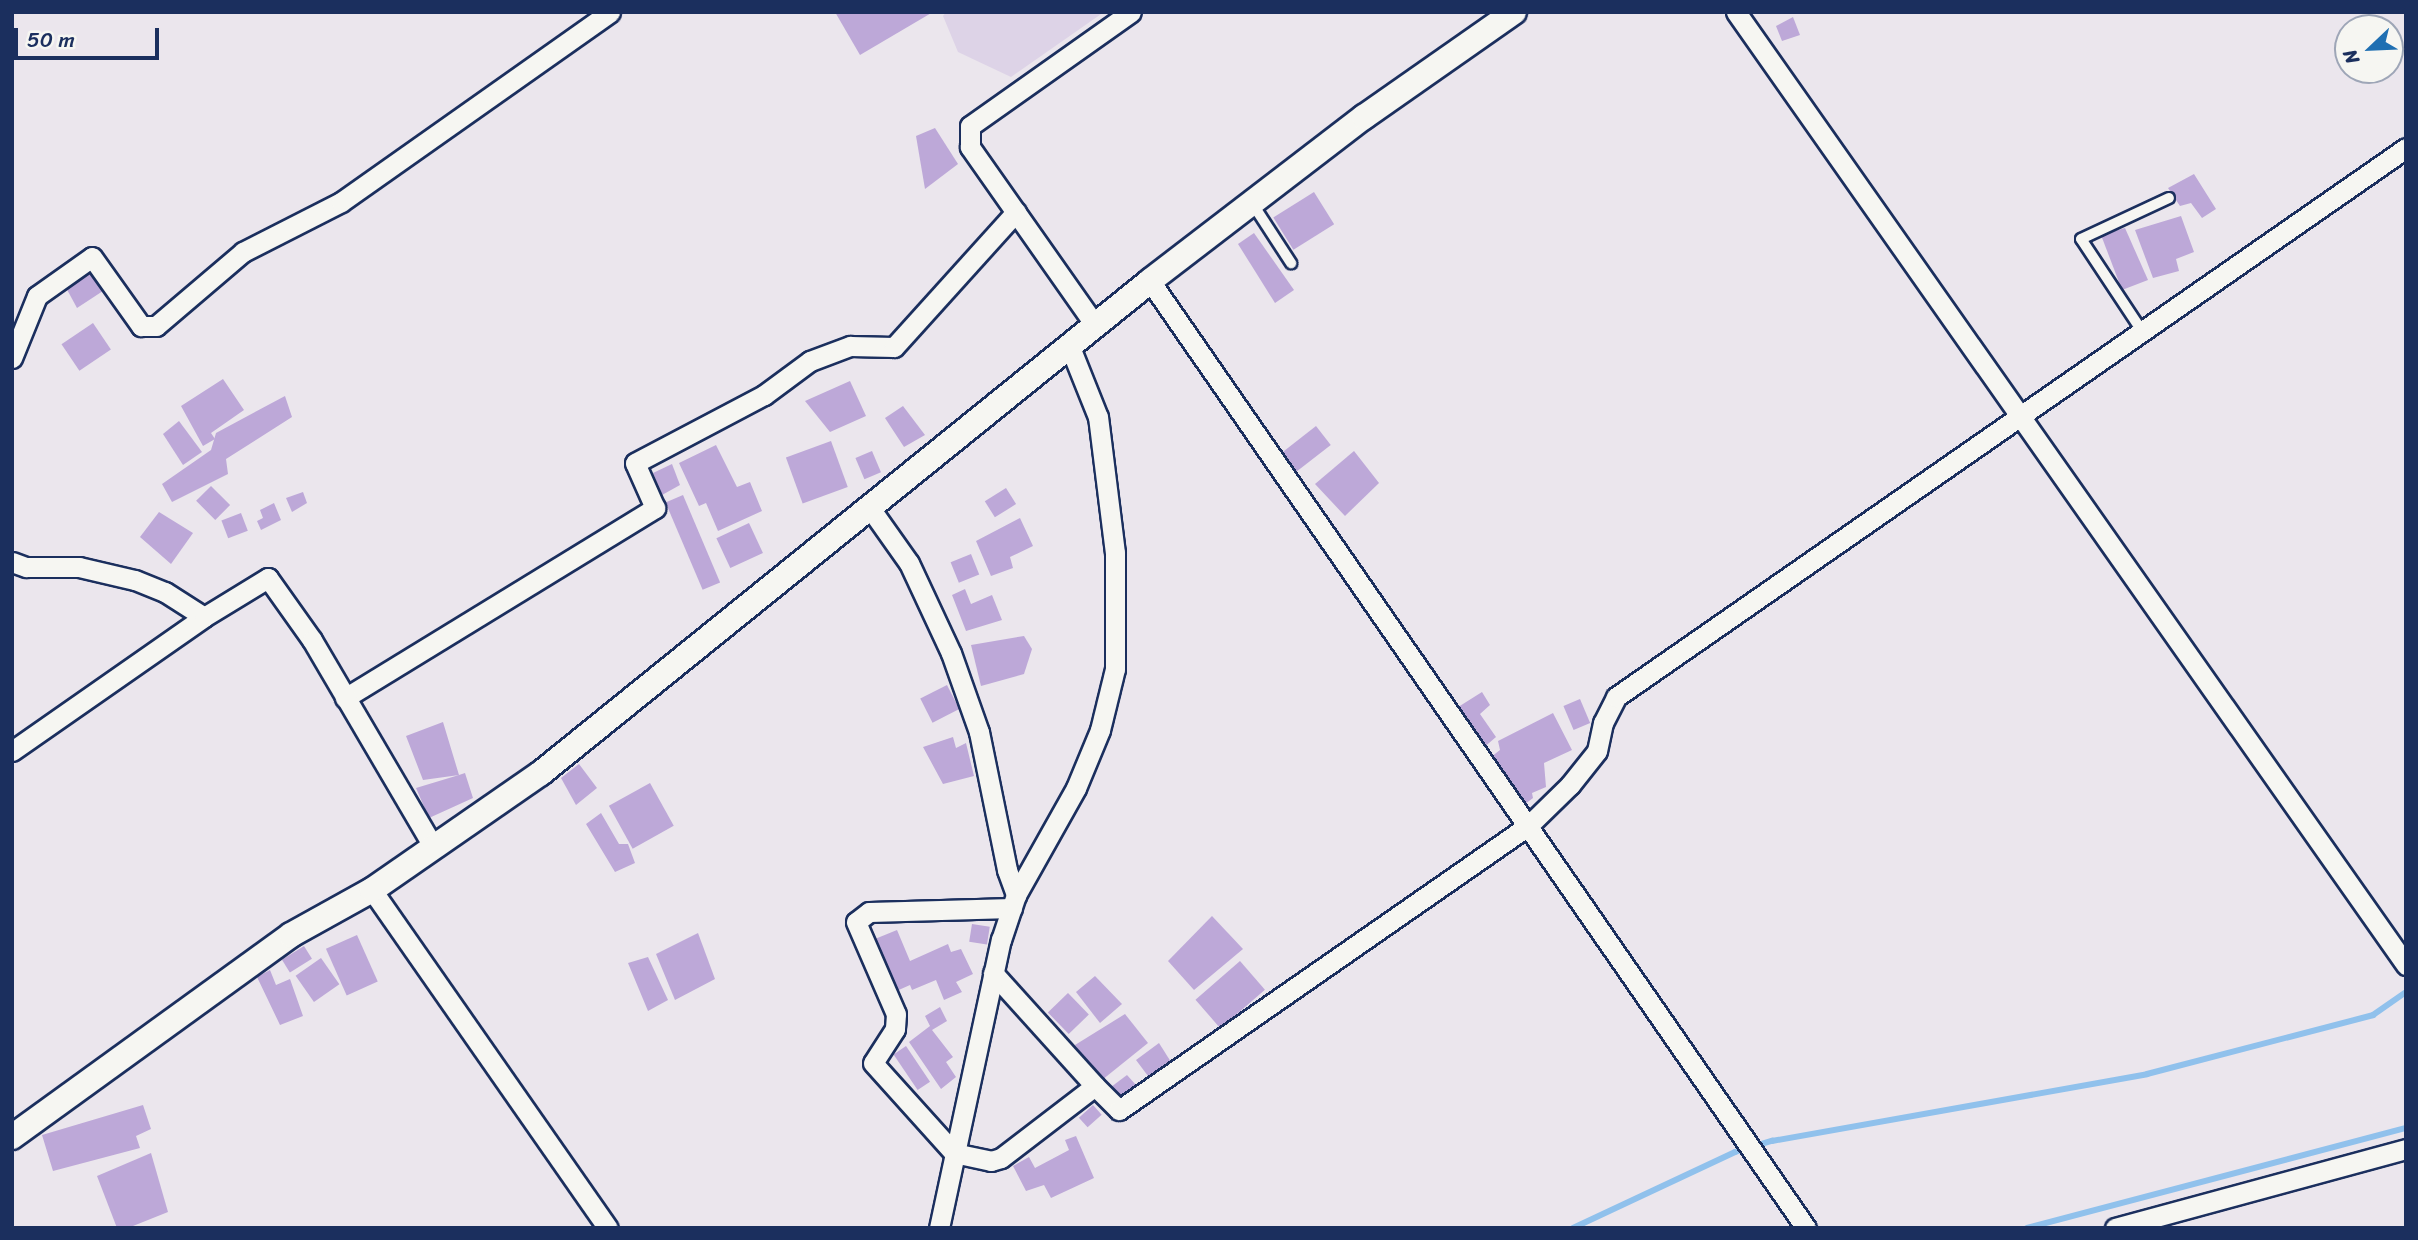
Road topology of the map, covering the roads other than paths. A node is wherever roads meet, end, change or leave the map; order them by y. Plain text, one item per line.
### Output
1 (1514, 12) edge
2 (1736, 12) edge
3 (608, 13) edge
4 (1122, 15) edge
5 (2406, 148) edge
6 (2169, 198) dead end
7 (1252, 203) junction
8 (1016, 212) junction
9 (1290, 263) dead end
10 (1150, 281) junction
11 (1095, 326) junction
12 (2142, 331) junction
13 (1070, 347) junction
14 (12, 358) edge
15 (2020, 415) junction
16 (870, 508) junction
17 (12, 562) edge
18 (204, 617) junction
19 (345, 698) junction
20 (12, 751) edge
21 (1528, 826) junction
22 (434, 848) junction
23 (372, 890) junction
24 (1014, 902) junction
25 (2406, 965) edge
26 (993, 973) junction
27 (1095, 1086) junction
28 (12, 1137) edge
29 (2406, 1149) edge
30 (954, 1153) junction
31 (2179, 1211) junction
32 (608, 1228) edge
33 (939, 1228) edge
34 (1806, 1228) edge
35 (2115, 1228) edge
36 (2193, 1228) edge

1 - 7 street
2 - 15 street
3 - 14 street
4 - 8 street
5 - 12 street
6 - 12 lane
7 - 9 lane
7 - 10 street
8 - 11 street
8 - 19 street
10 - 11 street
10 - 21 street
11 - 13 street
12 - 15 street
13 - 16 street
13 - 24 street
15 - 21 street
15 - 25 street
16 - 22 street
16 - 24 street
17 - 18 street
18 - 19 street
18 - 20 street
19 - 22 street
21 - 27 street
21 - 34 street
22 - 23 street
23 - 28 street
23 - 32 street
24 - 26 street
24 - 30 street
26 - 27 street
26 - 30 street
27 - 30 street
29 - 31 street
30 - 33 street
31 - 35 street
31 - 36 street

